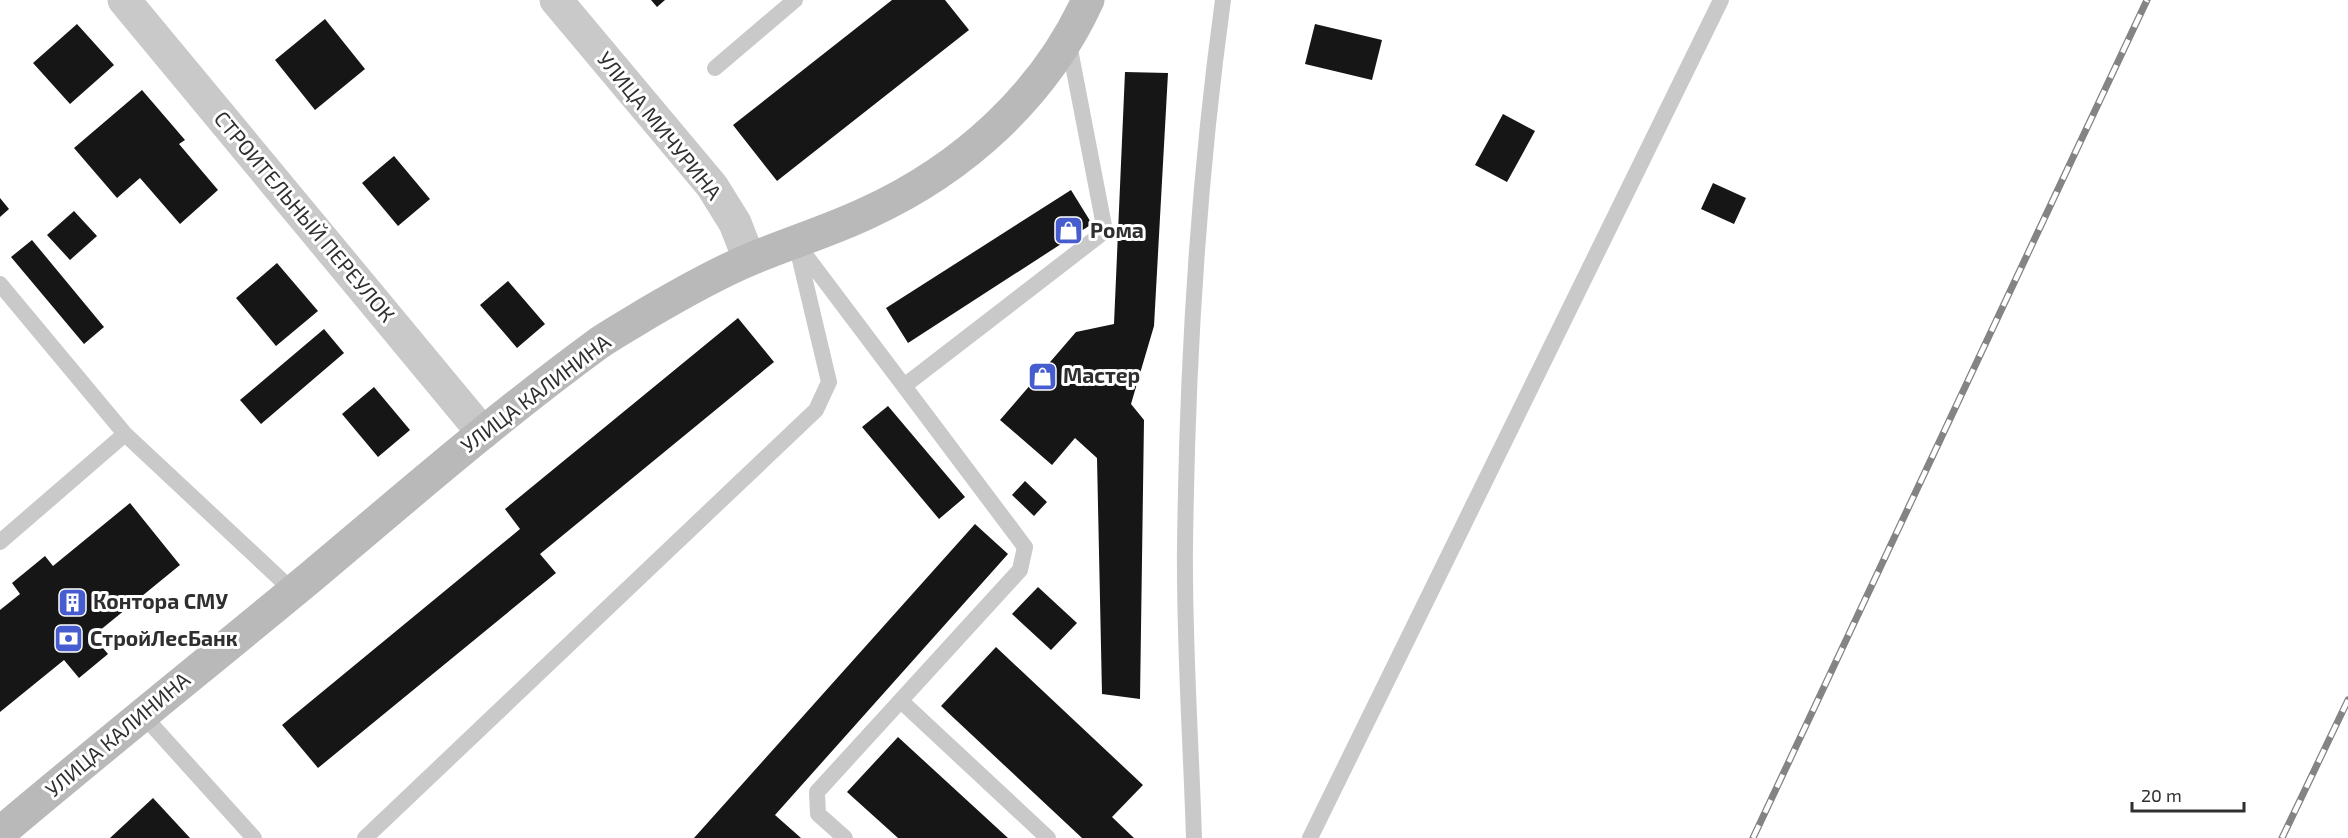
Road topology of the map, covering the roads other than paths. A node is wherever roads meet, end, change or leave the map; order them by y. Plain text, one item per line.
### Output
1 (124, 0) edge
2 (556, 0) edge
3 (795, 0) edge
4 (1223, 0) edge
5 (1721, 0) edge
6 (1080, 3) edge
7 (1068, 37) junction
8 (715, 68) dead end
9 (796, 243) junction
10 (749, 259) junction
11 (0, 284) edge
12 (904, 386) junction
13 (483, 433) junction
14 (125, 434) junction
15 (0, 542) edge
16 (293, 591) junction
17 (901, 701) junction
18 (142, 714) junction
19 (0, 832) edge
20 (254, 838) edge
21 (365, 838) edge
22 (845, 838) edge
23 (1048, 838) edge
24 (1194, 838) edge
25 (1310, 838) edge

1 - 13 street, СТРОИТЕЛЬНЫЙ ПЕРЕУЛОК
2 - 10 street, УЛИЦА МИЧУРИНА
3 - 8 lane
4 - 24 lane
5 - 25 lane
6 - 7 street, УЛИЦА КАЛИНИНА
7 - 9 street, УЛИЦА КАЛИНИНА
7 - 12 lane
9 - 10 street, УЛИЦА КАЛИНИНА
9 - 12 lane
9 - 21 lane
10 - 13 street, УЛИЦА КАЛИНИНА
11 - 14 lane
12 - 17 lane
13 - 16 street, УЛИЦА КАЛИНИНА
14 - 15 lane
14 - 16 lane
16 - 18 street, УЛИЦА КАЛИНИНА
17 - 22 lane
17 - 23 lane
18 - 19 street, УЛИЦА КАЛИНИНА
18 - 20 lane

